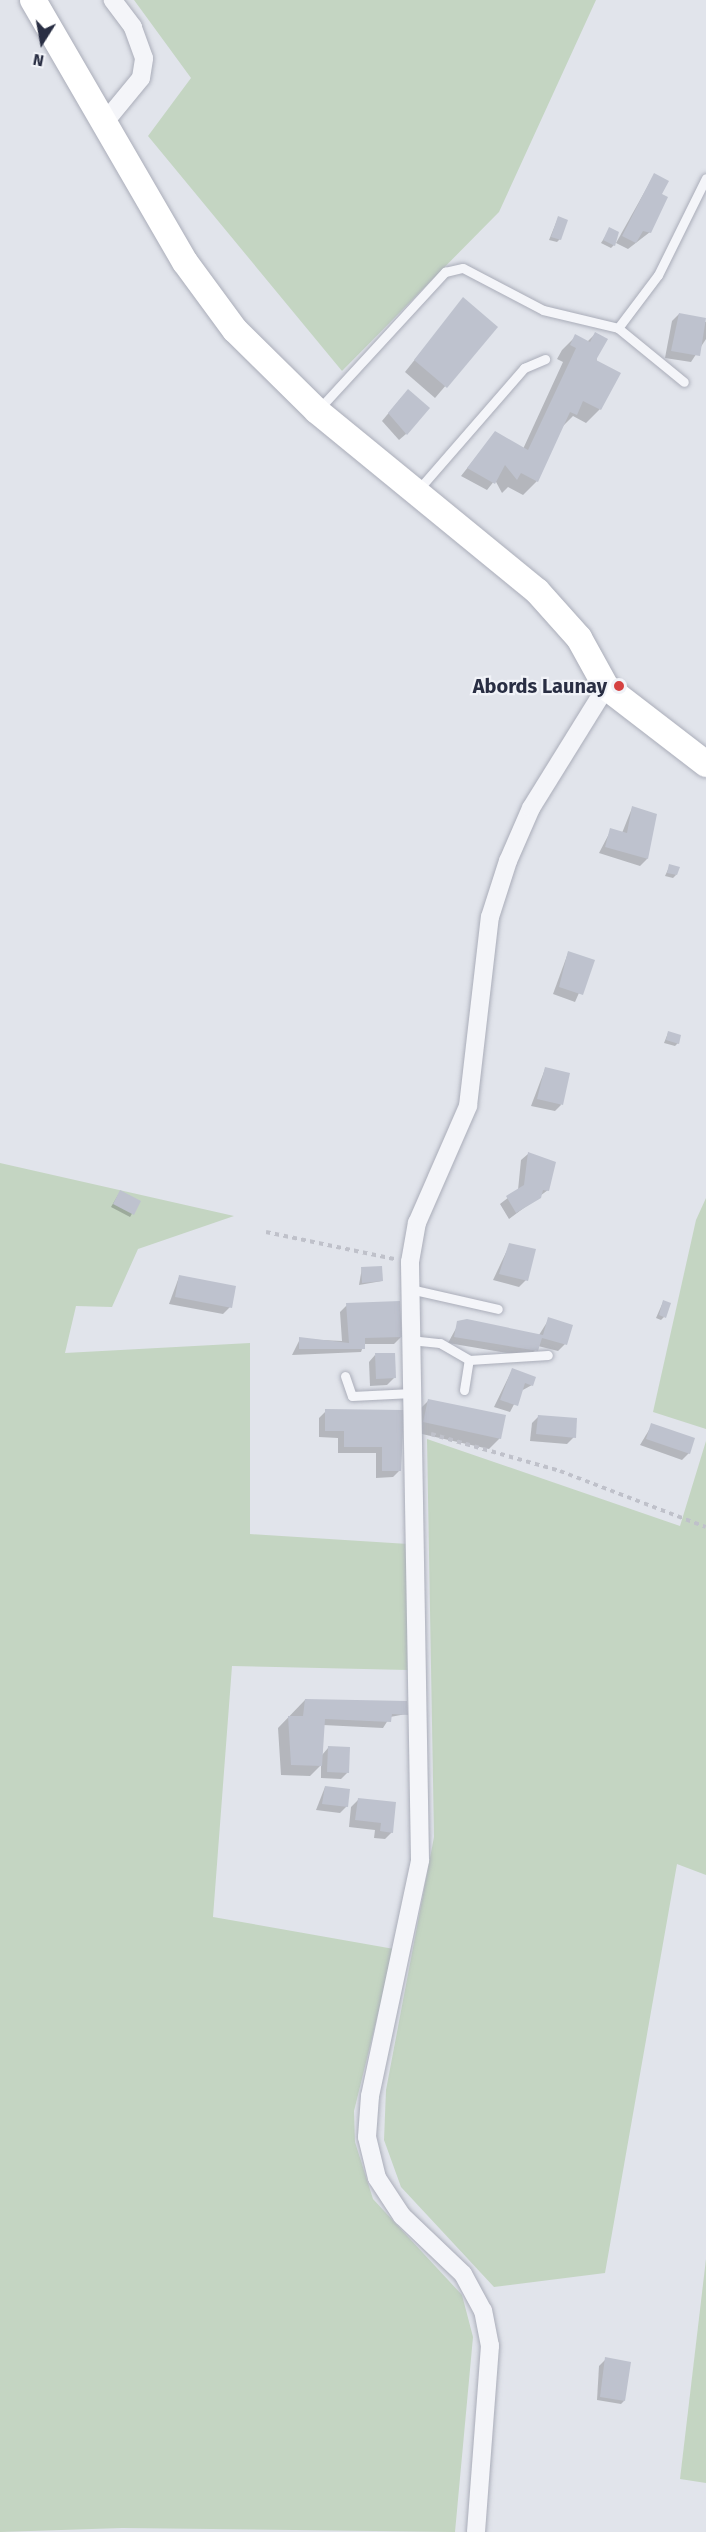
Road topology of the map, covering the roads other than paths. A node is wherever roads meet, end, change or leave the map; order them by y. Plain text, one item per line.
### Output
1 (33, 0) edge
2 (112, 0) edge
3 (104, 123) junction
4 (706, 178) edge
5 (618, 328) junction
6 (545, 359) dead end
7 (684, 382) dead end
8 (317, 411) junction
9 (414, 494) junction
10 (606, 687) junction
11 (706, 764) edge
12 (410, 1289) junction
13 (498, 1309) dead end
14 (410, 1340) junction
15 (548, 1355) dead end
16 (469, 1360) junction
17 (345, 1376) dead end
18 (464, 1390) dead end
19 (411, 1393) junction
20 (476, 2532) edge

1 - 3 street
2 - 3 street
3 - 8 street
4 - 5 lane
5 - 7 lane
5 - 8 lane
6 - 9 lane
8 - 9 street
9 - 10 street
10 - 11 street
10 - 12 street
12 - 13 lane
12 - 14 street
14 - 16 lane
14 - 19 street
15 - 16 lane
16 - 18 lane
17 - 19 lane
19 - 20 street

